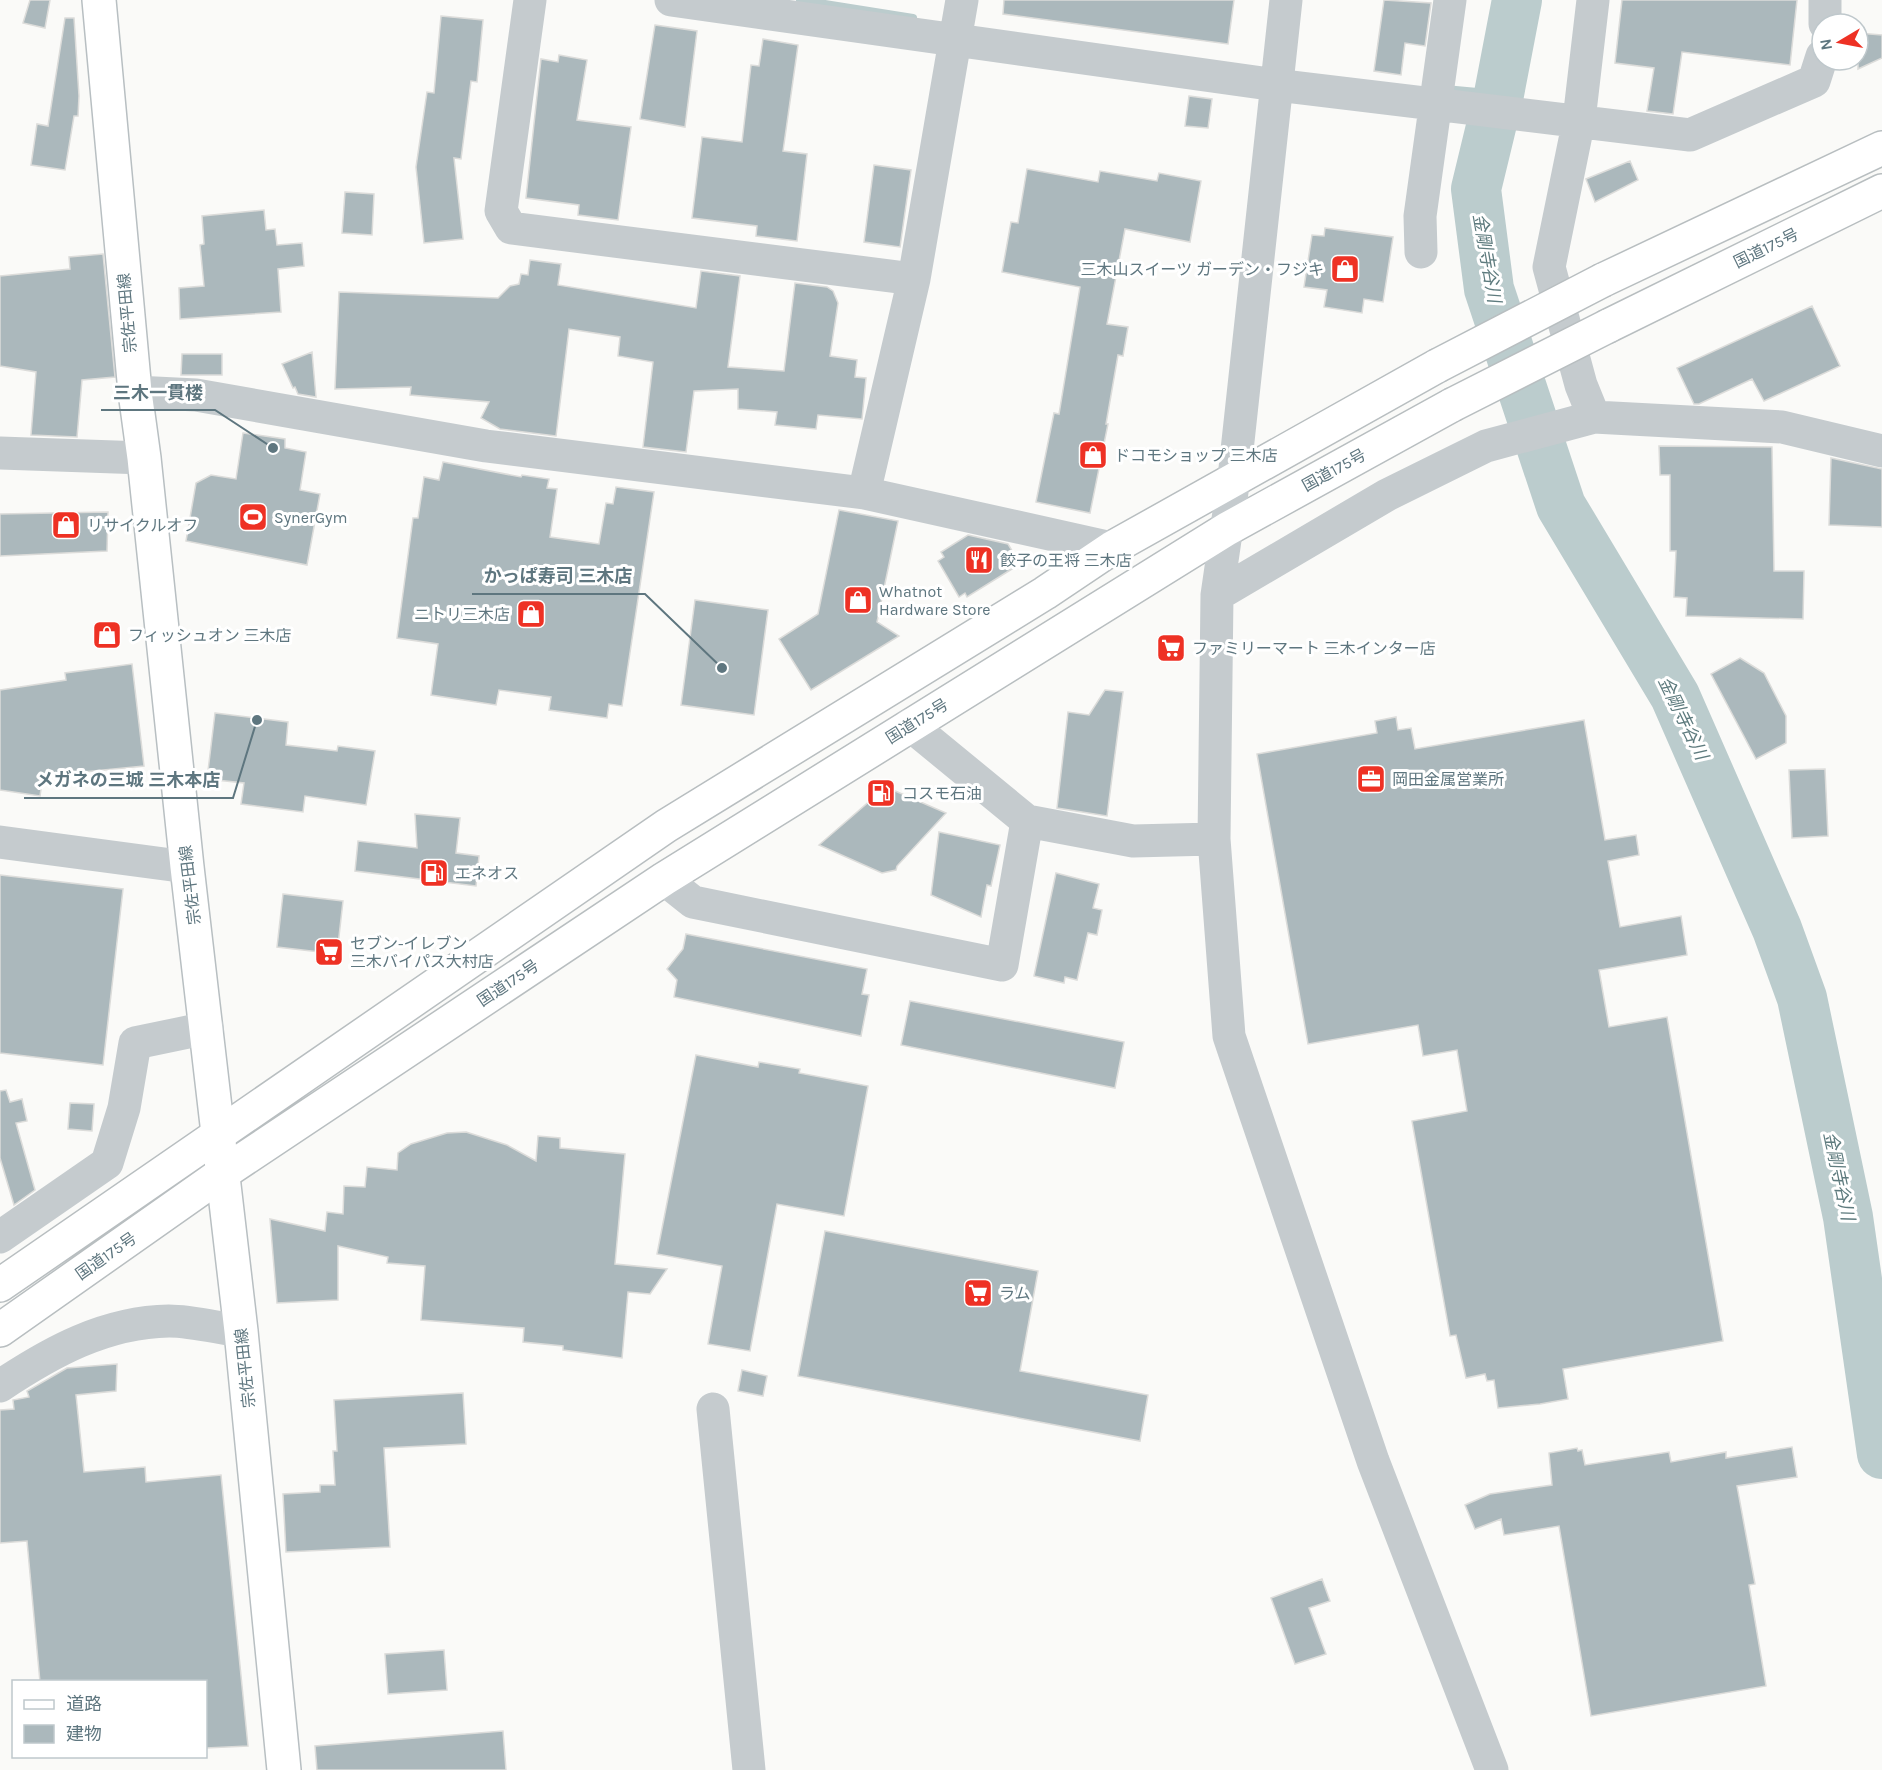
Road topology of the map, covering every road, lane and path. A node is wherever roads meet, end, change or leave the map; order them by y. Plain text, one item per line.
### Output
1 (99, 0) edge
2 (530, 0) edge
3 (671, 0) edge
4 (962, 0) edge
5 (1286, 0) edge
6 (1450, 0) edge
7 (1593, 0) edge
8 (748, 5) edge
9 (957, 40) junction
10 (1817, 72) edge
11 (1276, 85) junction
12 (1447, 104) junction
13 (1579, 120) junction
14 (1882, 148) edge
15 (1882, 191) edge
16 (1421, 252) dead end
17 (914, 279) junction
18 (135, 392) junction
19 (1594, 417) junction
20 (1882, 451) edge
21 (0, 453) edge
22 (144, 458) junction
23 (1234, 478) junction
24 (864, 493) junction
25 (1227, 529) junction
26 (1112, 548) junction
27 (1217, 595) junction
28 (910, 725) junction
29 (1027, 821) junction
30 (1214, 839) junction
31 (0, 842) edge
32 (187, 867) junction
33 (664, 879) junction
34 (207, 1029) junction
35 (219, 1135) junction
36 (223, 1173) junction
37 (0, 1237) edge
38 (0, 1285) edge
39 (0, 1330) edge
40 (241, 1331) junction
41 (0, 1386) edge
42 (713, 1409) dead end
43 (284, 1770) edge
44 (749, 1770) edge
45 (1492, 1770) edge

1 - 18 main road, 宗佐平田線
2 - 17 street
3 - 8 street
4 - 9 street
5 - 11 street
6 - 12 street
7 - 13 street
8 - 9 street
9 - 11 street
9 - 17 street
10 - 13 street
11 - 12 street
11 - 23 street
12 - 13 street
12 - 16 street
13 - 19 street
14 - 23 main road, bridge
15 - 25 main road, 国道175号, bridge
17 - 24 street
18 - 22 main road, 宗佐平田線
18 - 24 street
19 - 20 street
19 - 27 street
21 - 22 street
22 - 32 main road, 宗佐平田線
23 - 25 street
23 - 26 main road
24 - 26 street
25 - 27 street
25 - 28 main road, 国道175号
26 - 35 main road
27 - 30 street
28 - 29 street
28 - 33 main road, 国道175号
29 - 30 street
29 - 33 street
30 - 45 street
31 - 32 street
32 - 34 main road, 宗佐平田線
33 - 36 main road, 国道175号
34 - 35 main road, 宗佐平田線
34 - 37 street
35 - 36 main road, 宗佐平田線
35 - 38 main road
36 - 39 main road, 国道175号
36 - 40 main road, 宗佐平田線
40 - 41 street
40 - 43 main road, 宗佐平田線
42 - 44 street

